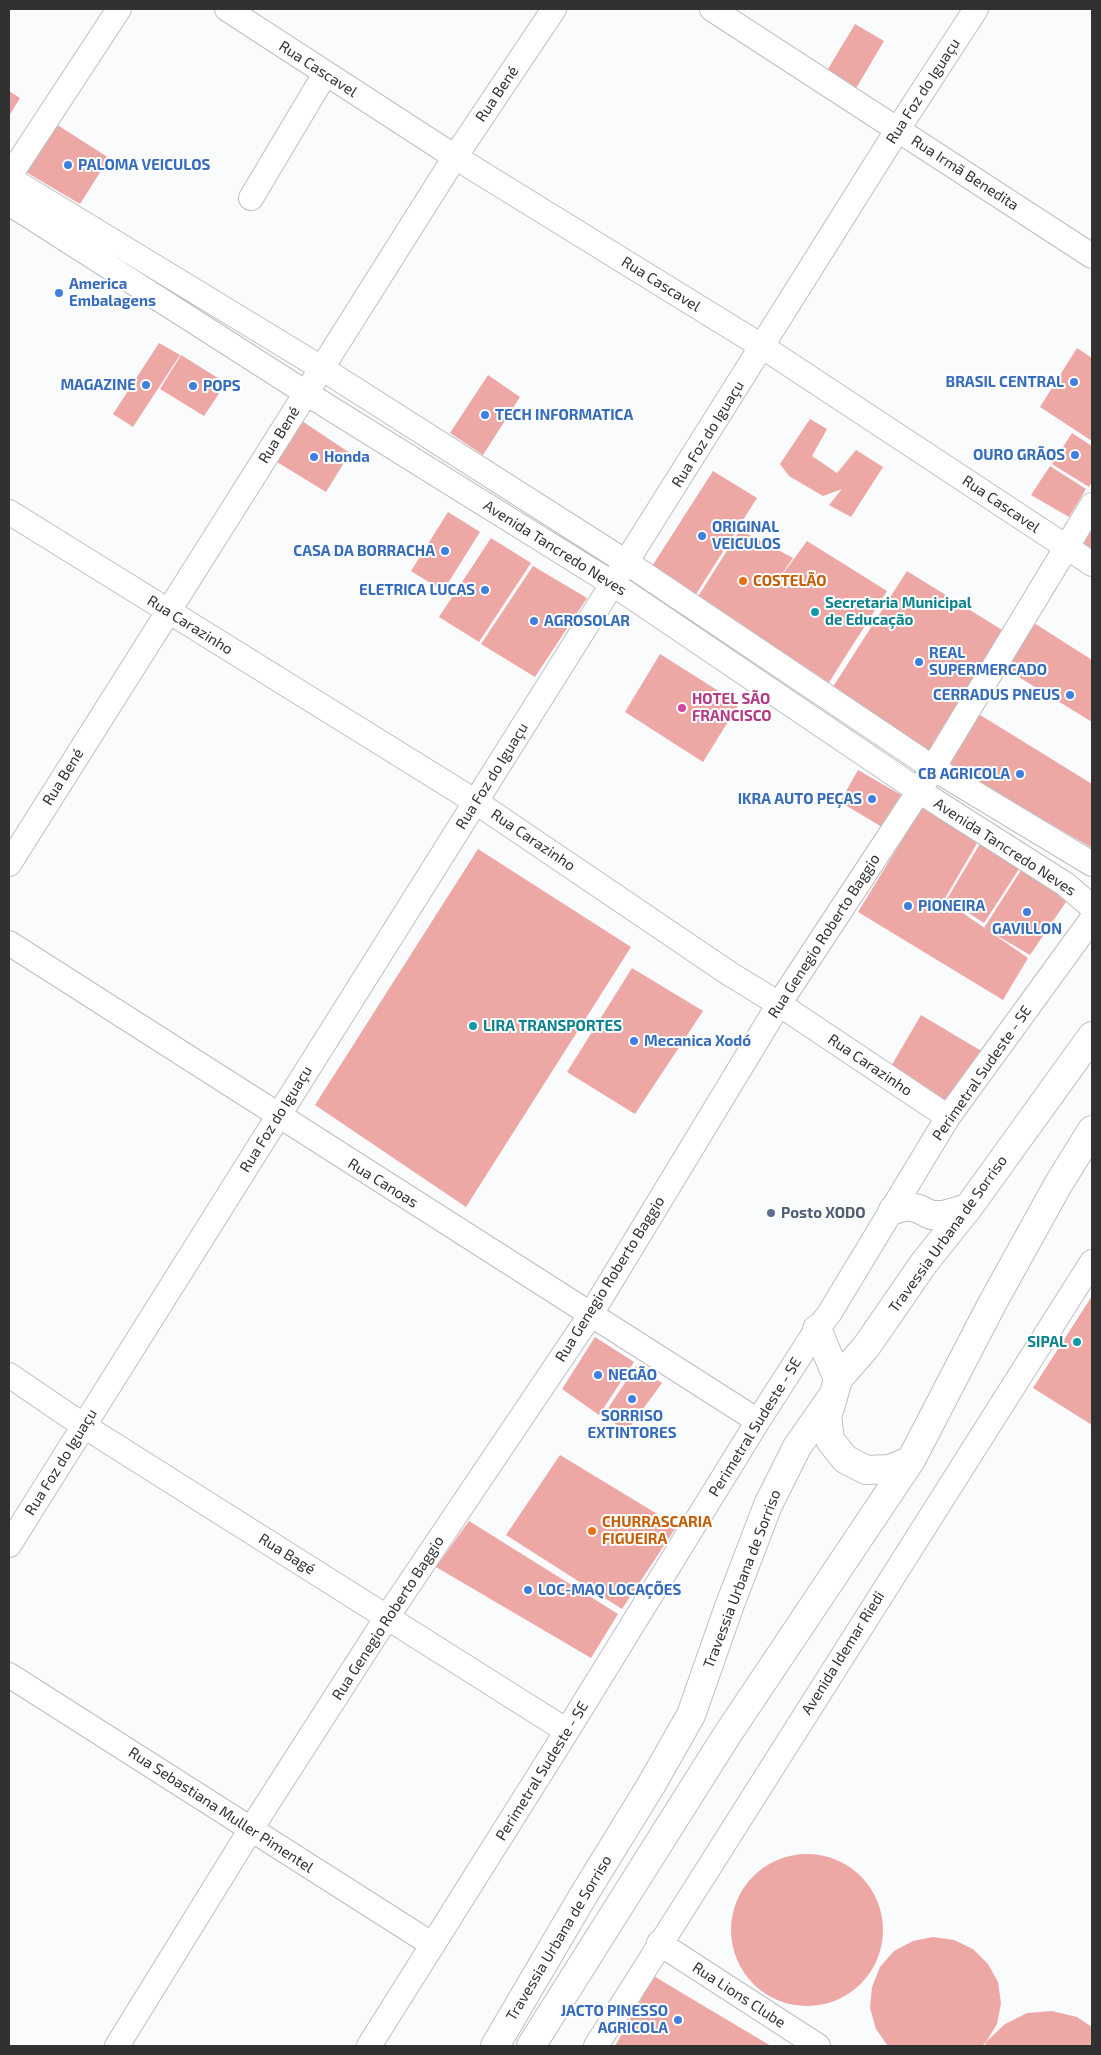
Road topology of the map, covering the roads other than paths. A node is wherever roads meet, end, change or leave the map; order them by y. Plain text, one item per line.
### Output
1 (119, 9) edge
2 (227, 9) edge
3 (554, 9) edge
4 (712, 9) edge
5 (976, 9) edge
6 (325, 74) junction
7 (898, 130) junction
8 (455, 157) junction
9 (9, 178) edge
10 (251, 198) dead end
11 (9, 203) edge
12 (1092, 256) edge
13 (763, 347) junction
14 (323, 369) junction
15 (306, 393) junction
16 (1092, 505) edge
17 (9, 512) edge
18 (1066, 547) junction
19 (626, 562) junction
20 (1092, 564) edge
21 (613, 584) junction
22 (168, 611) junction
23 (933, 768) junction
24 (919, 790) junction
25 (476, 802) junction
26 (9, 864) edge
27 (1092, 864) edge
28 (1092, 886) edge
29 (1092, 906) edge
30 (1092, 919) edge
31 (9, 943) edge
32 (779, 1004) junction
33 (1092, 1036) edge
34 (278, 1116) junction
35 (948, 1117) junction
36 (1092, 1130) edge
37 (968, 1208) junction
38 (893, 1210) junction
39 (1092, 1262) edge
40 (591, 1314) junction
41 (817, 1329) junction
42 (9, 1375) edge
43 (836, 1387) junction
44 (758, 1421) junction
45 (84, 1426) junction
46 (911, 1460) junction
47 (9, 1545) edge
48 (387, 1617) junction
49 (9, 1675) edge
50 (567, 1731) junction
51 (251, 1829) junction
52 (660, 1943) junction
53 (433, 1945) junction
54 (117, 2046) edge
55 (369, 2046) edge
56 (495, 2046) edge
57 (531, 2046) edge
58 (596, 2046) edge
59 (818, 2046) edge

1 - 9 street
2 - 6 street, Rua Cascavel
3 - 8 street, Rua Bené
4 - 7 street, Rua Irmã Benedita
5 - 7 street, Rua Foz do Iguaçu
6 - 8 street, Rua Cascavel
6 - 10 street
7 - 12 street, Rua Irmã Benedita
7 - 13 street, Rua Foz do Iguaçu
8 - 13 street, Rua Cascavel
8 - 14 street, Rua Bené
9 - 14 street, Avenida Tancredo Neves
11 - 15 street, Avenida Tancredo Neves
13 - 18 street, Rua Cascavel
13 - 19 street, Rua Foz do Iguaçu
14 - 15 street, Rua Bené
14 - 19 street, Avenida Tancredo Neves
15 - 21 street, Avenida Tancredo Neves
15 - 22 street, Rua Bené
16 - 18 street, Rua Genegio Roberto Baggio
17 - 22 street, Rua Carazinho
18 - 20 street, Rua Cascavel
18 - 23 street, Rua Genegio Roberto Baggio
19 - 21 street, Rua Foz do Iguaçu
19 - 23 street, Avenida Tancredo Neves
21 - 24 street, Avenida Tancredo Neves
21 - 25 street, Rua Foz do Iguaçu
22 - 25 street, Rua Carazinho
22 - 26 street, Rua Bené
23 - 24 street, Rua Genegio Roberto Baggio
23 - 27 street, Avenida Tancredo Neves
24 - 29 street, Avenida Tancredo Neves
24 - 32 street, Rua Genegio Roberto Baggio
25 - 32 street, Rua Carazinho
25 - 34 street, Rua Foz do Iguaçu
28 - 29 street
30 - 35 street, Perimetral Sudeste - SE
31 - 34 street, Rua Canoas
32 - 35 street, Rua Carazinho
32 - 40 street, Rua Genegio Roberto Baggio
33 - 37 highway, Travessia Urbana de Sorriso
34 - 40 street, Rua Canoas
34 - 45 street, Rua Foz do Iguaçu
35 - 38 street, Perimetral Sudeste - SE
36 - 46 highway
37 - 38 highway
37 - 43 highway, Travessia Urbana de Sorriso
38 - 41 street, Perimetral Sudeste - SE
39 - 52 street, Avenida Idemar Riedi
40 - 44 street, Rua Canoas
40 - 48 street, Rua Genegio Roberto Baggio
41 - 43 highway
41 - 44 street, Perimetral Sudeste - SE
42 - 45 street, Rua Bagé
43 - 46 highway
43 - 56 highway, Travessia Urbana de Sorriso
44 - 50 street, Perimetral Sudeste - SE
45 - 47 street, Rua Foz do Iguaçu
45 - 48 street, Rua Bagé
46 - 57 highway
48 - 50 street, Rua Bagé
48 - 51 street, Rua Genegio Roberto Baggio
49 - 51 street, Rua Sebastiana Muller Pimentel
50 - 53 street, Perimetral Sudeste - SE
51 - 53 street, Rua Sebastiana Muller Pimentel
51 - 54 street, Rua Genegio Roberto Baggio
52 - 58 street, Avenida Idemar Riedi
52 - 59 street, Rua Lions Clube
53 - 55 street, Perimetral Sudeste - SE

